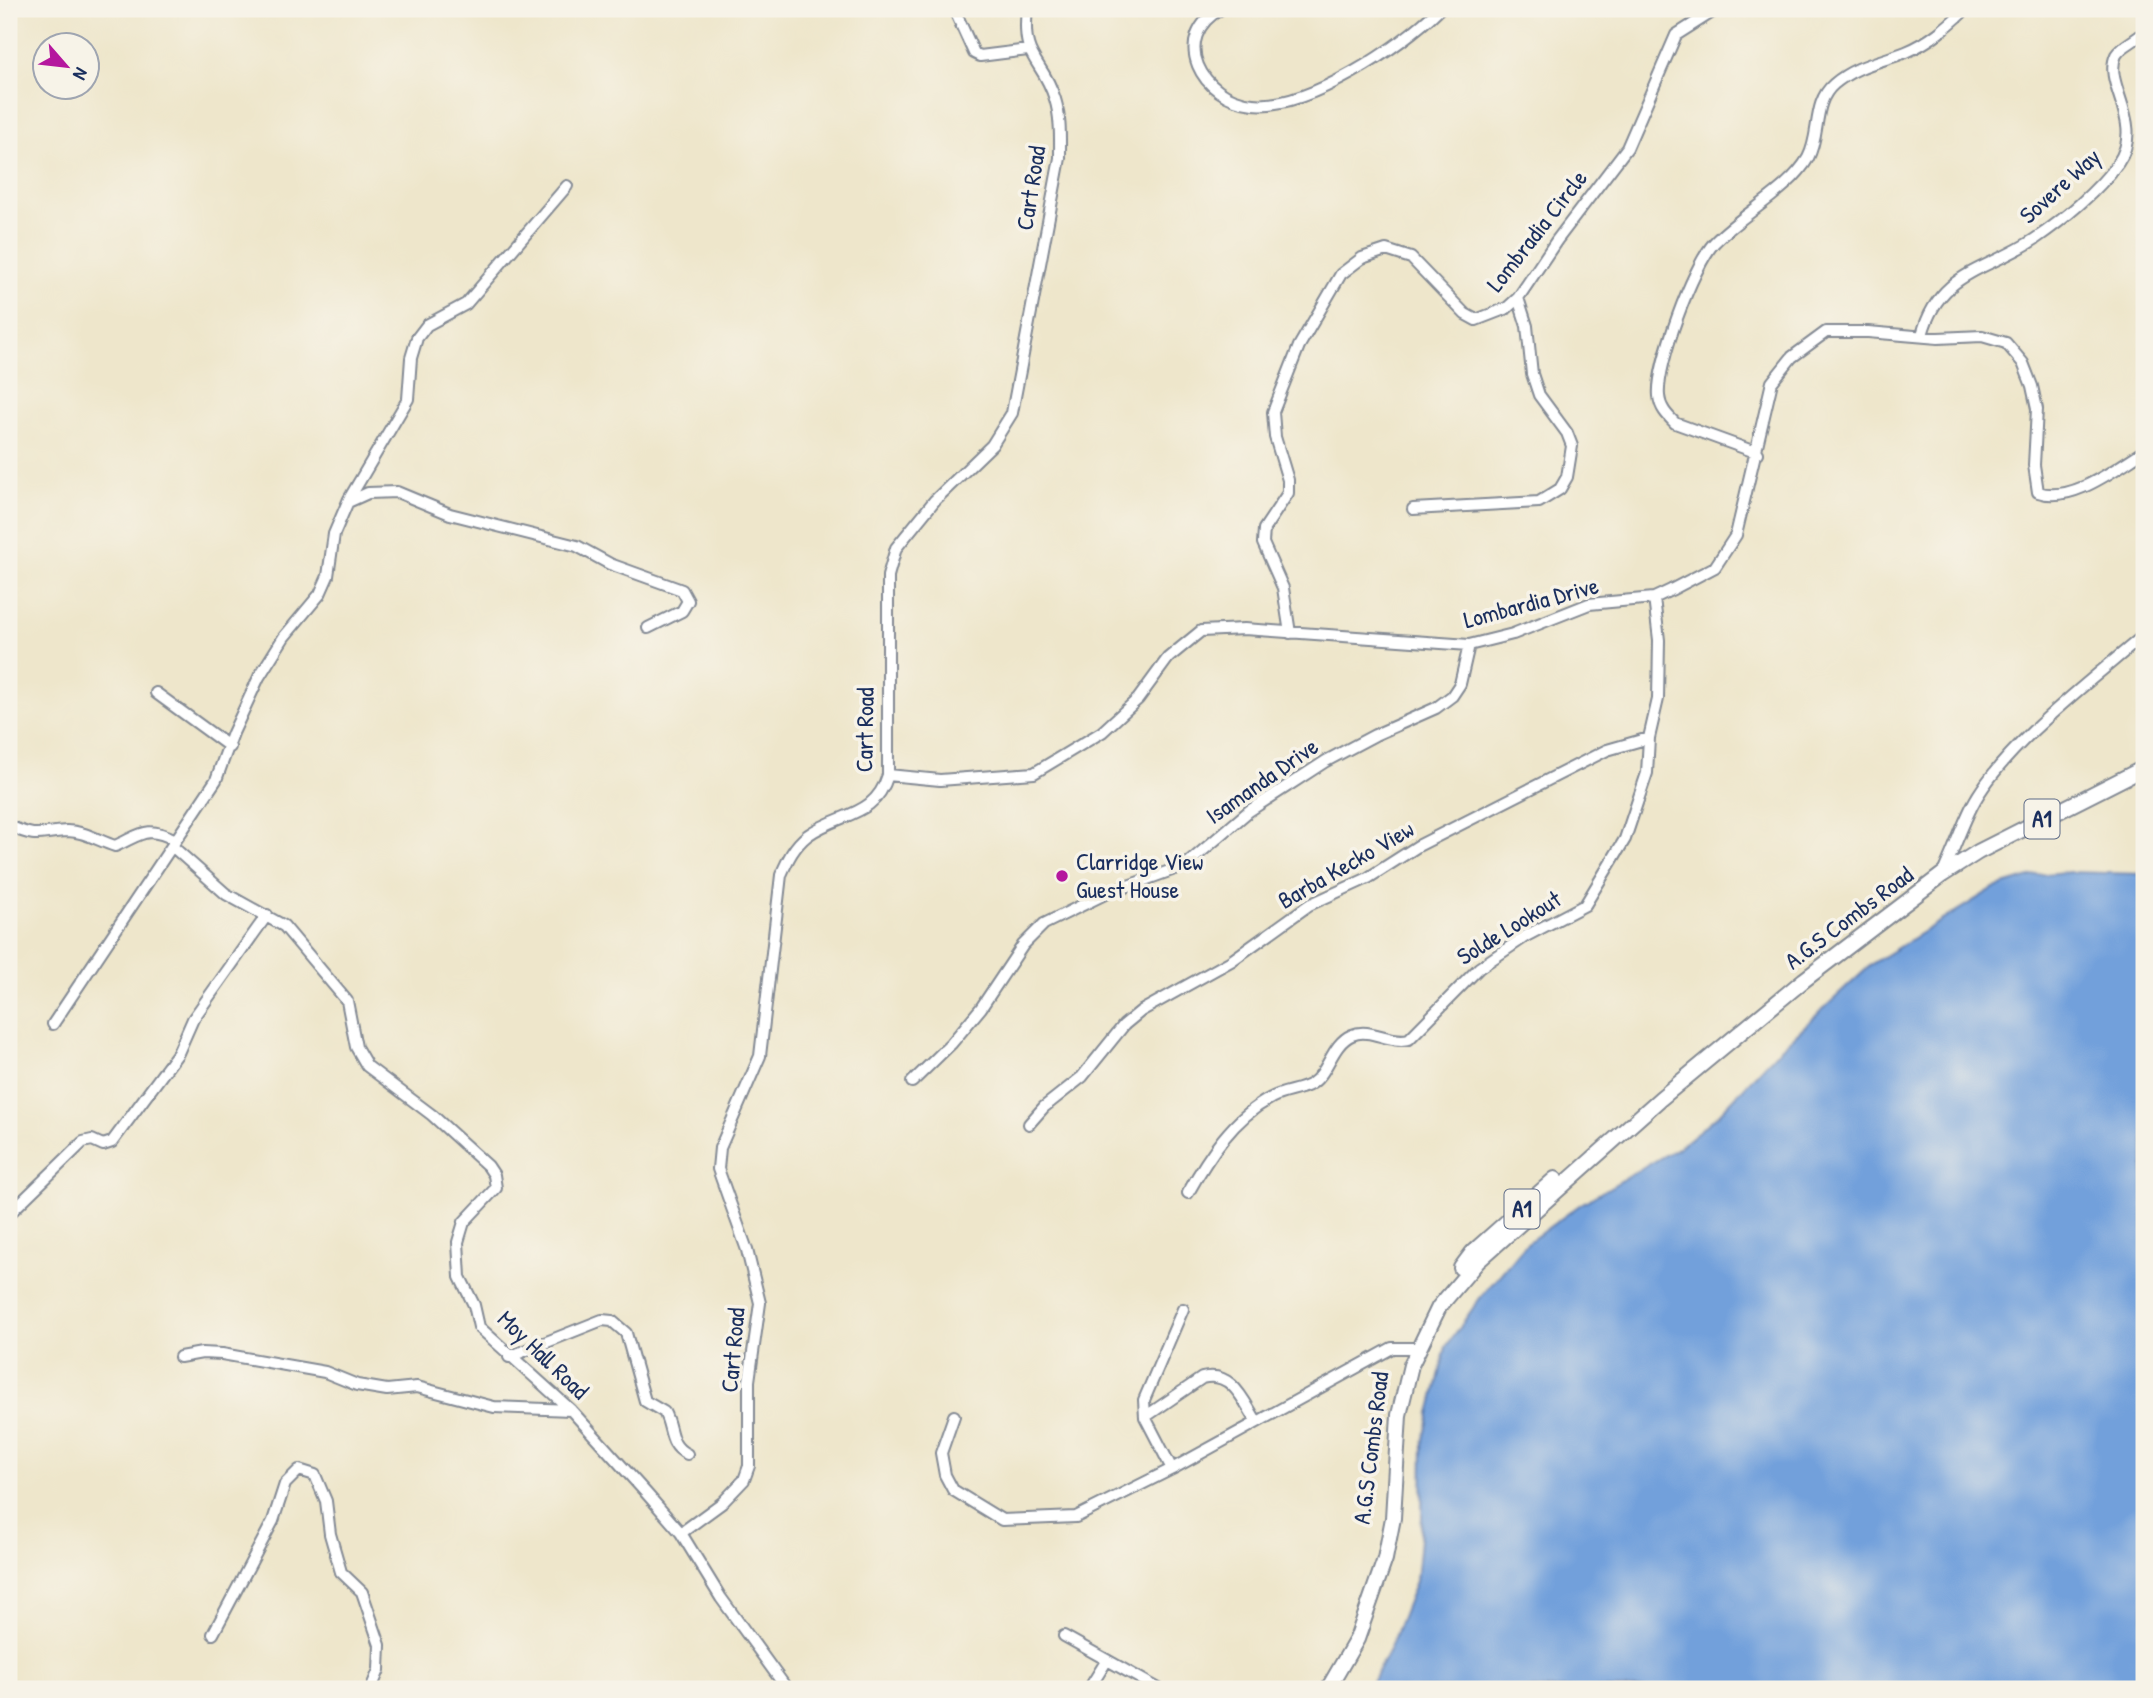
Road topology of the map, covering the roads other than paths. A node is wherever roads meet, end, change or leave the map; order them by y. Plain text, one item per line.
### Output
1 (954, 9) edge
2 (1027, 9) edge
3 (1221, 9) edge
4 (1439, 9) edge
5 (1717, 9) edge
6 (1966, 9) edge
7 (2144, 32) edge
8 (1028, 50) junction
9 (567, 186) dead end
10 (1518, 298) junction
11 (1922, 335) junction
12 (2144, 451) edge
13 (1758, 453) junction
14 (348, 502) junction
15 (1413, 509) dead end
16 (1654, 598) junction
17 (648, 628) dead end
18 (1290, 633) junction
19 (2144, 635) edge
20 (1469, 645) junction
21 (156, 693) dead end
22 (1650, 738) junction
23 (230, 747) junction
24 (2144, 768) edge
25 (888, 775) junction
26 (9, 826) edge
27 (175, 844) junction
28 (1942, 875) junction
29 (267, 915) junction
30 (53, 1024) dead end
31 (912, 1082) dead end
32 (1029, 1124) dead end
33 (1188, 1193) dead end
34 (9, 1214) edge
35 (1183, 1309) dead end
36 (1414, 1347) junction
37 (180, 1357) dead end
38 (509, 1357) junction
39 (571, 1410) junction
40 (954, 1416) dead end
41 (1145, 1417) junction
42 (1258, 1422) junction
43 (687, 1454) dead end
44 (1171, 1469) junction
45 (681, 1533) junction
46 (213, 1634) dead end
47 (1064, 1636) dead end
48 (1107, 1660) junction
49 (371, 1689) edge
50 (788, 1689) edge
51 (1089, 1689) edge
52 (1158, 1689) edge
53 (1318, 1689) edge
54 (1328, 1689) edge

1 - 8 street
2 - 8 street, Cart Road
3 - 4 street
5 - 10 street, Lombradia Circle
6 - 13 street
7 - 11 street, Sovere Way
8 - 25 street, Cart Road
9 - 14 street
10 - 15 street
10 - 18 street, Lombradia Circle
11 - 12 street, Lombardia Drive
11 - 13 street, Lombardia Drive
13 - 16 street, Lombardia Drive
14 - 17 street
14 - 23 street
16 - 20 street, Lombardia Drive
16 - 22 street, Solde Lookout
18 - 20 street, Lombardia Drive
18 - 25 street, Lombardia Drive
19 - 28 street
20 - 31 street, Isamanda Drive
21 - 23 street
22 - 32 street, Barba Kecko View
22 - 33 street, Solde Lookout
23 - 27 street
24 - 28 main road, A1
25 - 45 street, Cart Road
26 - 27 street
27 - 29 street, Moy Hall Road
27 - 30 street
28 - 36 main road, A.G.S Combs Road / A1
29 - 34 street
29 - 38 street, Moy Hall Road
35 - 41 street
36 - 42 street
36 - 53 main road, A.G.S Combs Road / A1
36 - 54 main road, A.G.S Combs Road / A1
37 - 39 street
38 - 39 street, Moy Hall Road
38 - 43 street
39 - 45 street, Moy Hall Road
40 - 44 street
41 - 42 street
41 - 44 street
42 - 44 street
45 - 50 street, Moy Hall Road
46 - 49 street
47 - 48 street
48 - 51 street
48 - 52 street

